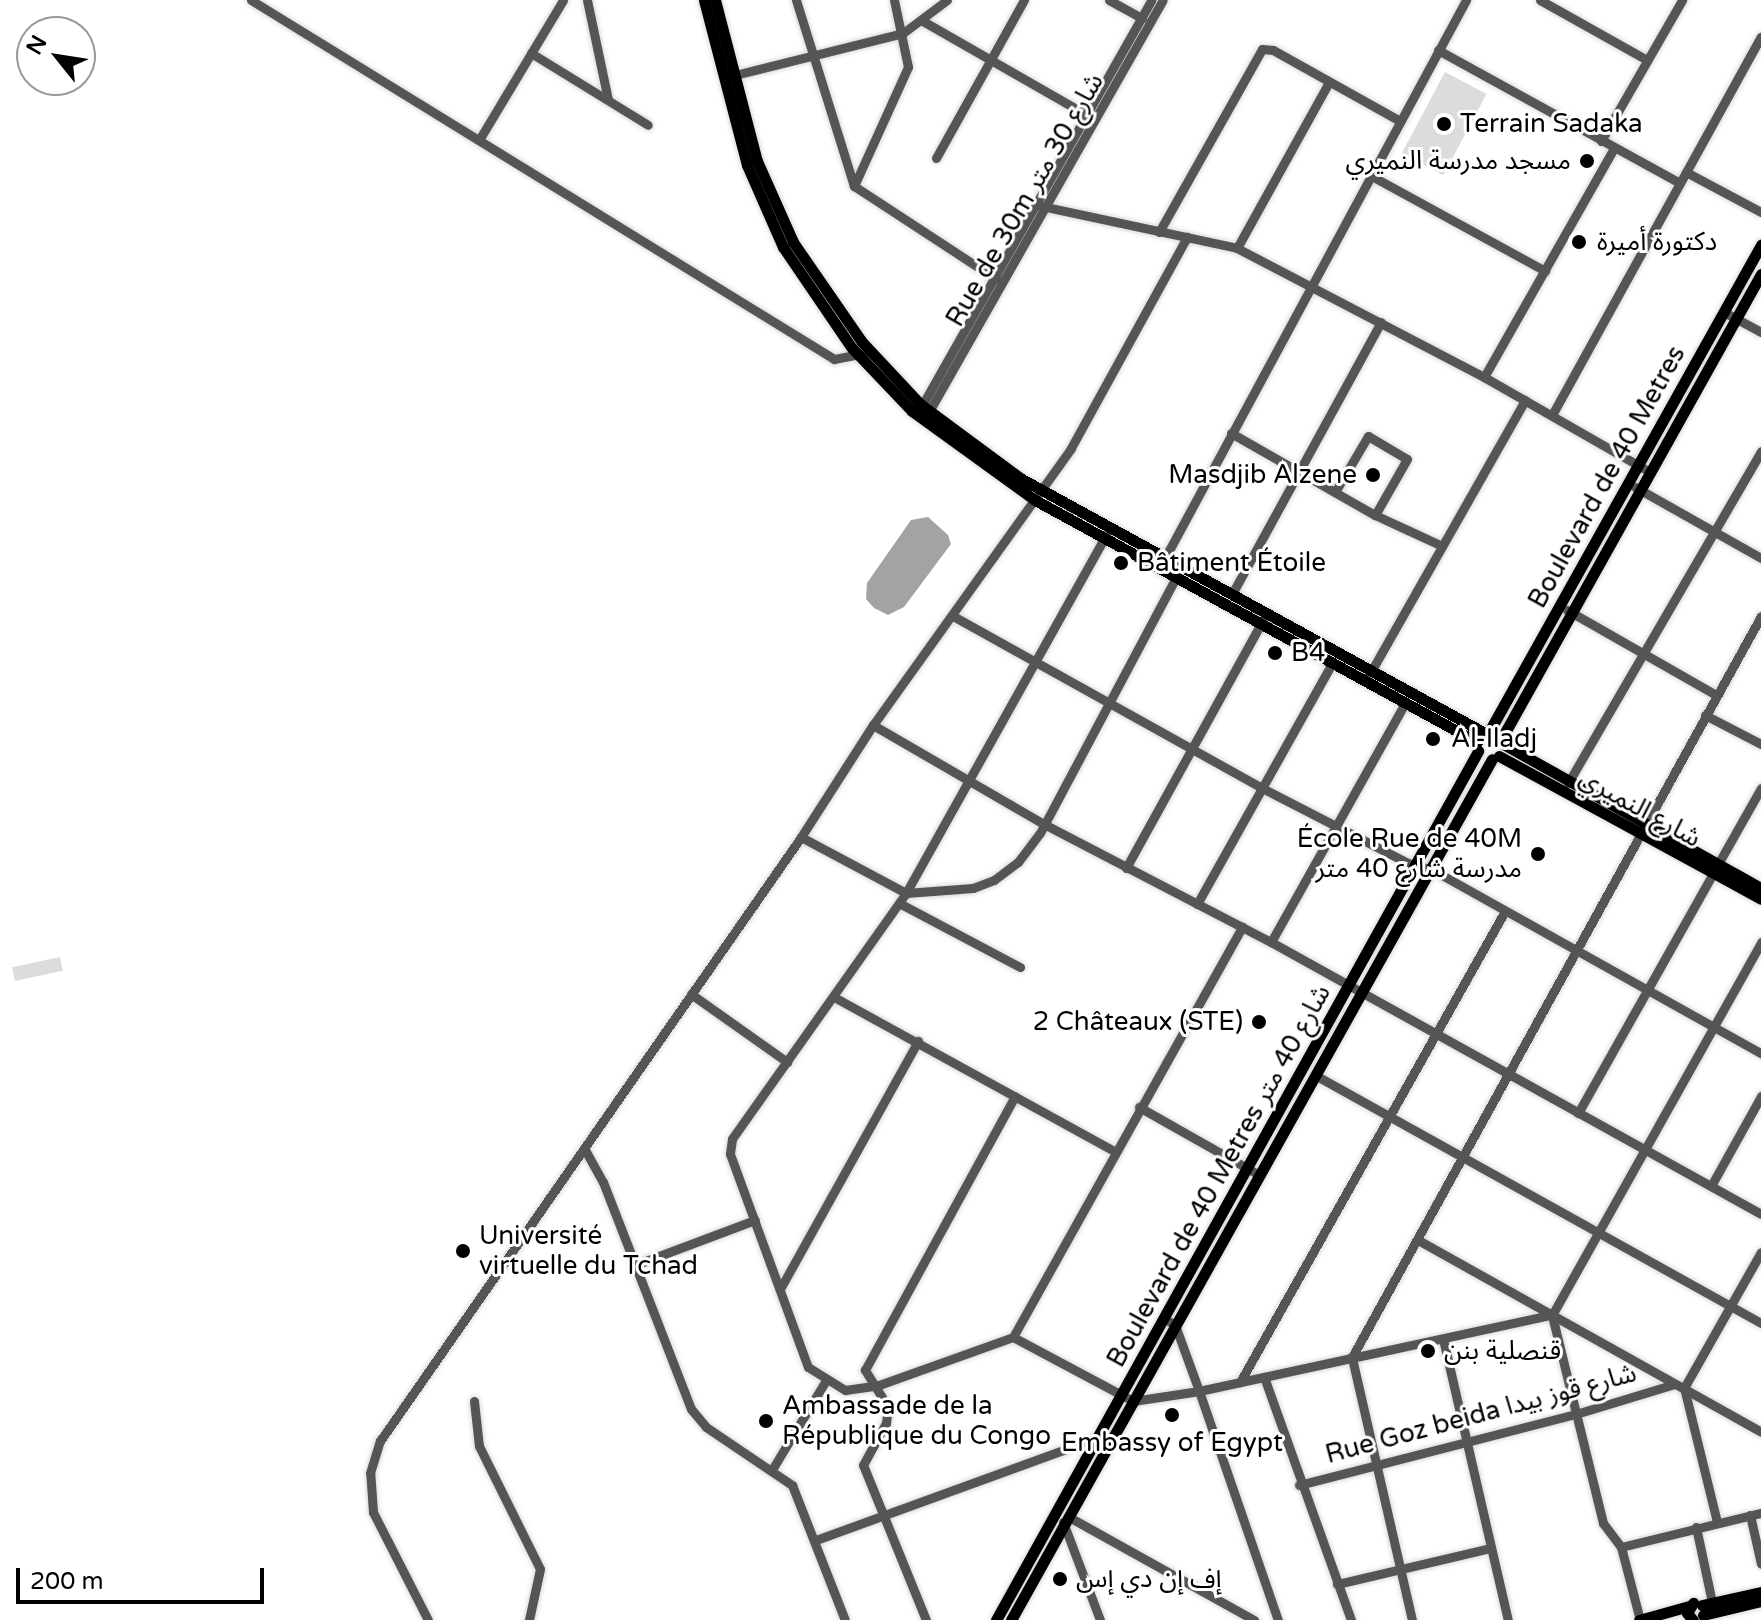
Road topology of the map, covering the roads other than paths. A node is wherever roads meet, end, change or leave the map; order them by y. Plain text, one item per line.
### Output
1 (251, 0) edge
2 (563, 0) edge
3 (587, 0) edge
4 (704, 0) edge
5 (715, 0) edge
6 (796, 0) edge
7 (894, 0) edge
8 (947, 0) edge
9 (1024, 0) edge
10 (1109, 0) edge
11 (1151, 0) edge
12 (1163, 0) edge
13 (1466, 0) edge
14 (1540, 0) edge
15 (1682, 0) edge
16 (1142, 18) junction
17 (921, 20) junction
18 (903, 33) junction
19 (1761, 37) edge
20 (1438, 50) junction
21 (531, 53) junction
22 (812, 59) junction
23 (991, 59) junction
24 (1647, 60) junction
25 (727, 77) junction
26 (1329, 82) junction
27 (608, 100) junction
28 (1087, 115) junction
29 (1398, 120) junction
30 (648, 125) dead end
31 (479, 140) junction
32 (1601, 141) junction
33 (1614, 148) junction
34 (936, 158) dead end
35 (1686, 172) junction
36 (1368, 174) junction
37 (1680, 183) junction
38 (854, 186) junction
39 (1042, 207) junction
40 (1761, 212) edge
41 (1159, 232) junction
42 (1187, 237) junction
43 (1761, 245) edge
44 (1237, 248) junction
45 (1545, 271) junction
46 (1761, 274) edge
47 (996, 279) junction
48 (1309, 284) junction
49 (1724, 312) junction
50 (1736, 319) junction
51 (1381, 322) junction
52 (1761, 332) edge
53 (864, 353) junction
54 (1484, 377) junction
55 (1525, 400) junction
56 (923, 413) junction
57 (1552, 415) junction
58 (1231, 433) junction
59 (1761, 451) edge
60 (1644, 469) junction
61 (1300, 472) junction
62 (1628, 484) junction
63 (1640, 490) junction
64 (1335, 492) junction
65 (1038, 495) junction
66 (1375, 515) junction
67 (1107, 533) junction
68 (1716, 533) junction
69 (1442, 546) junction
70 (1761, 558) edge
71 (1162, 563) junction
72 (1179, 572) junction
73 (1232, 594) junction
74 (1559, 610) junction
75 (1574, 611) junction
76 (1267, 614) junction
77 (953, 616) junction
78 (1761, 616) edge
79 (1260, 625) junction
80 (1647, 654) junction
81 (1038, 663) junction
82 (1331, 665) junction
83 (1371, 672) junction
84 (1364, 683) junction
85 (1716, 695) junction
86 (1109, 702) junction
87 (1404, 705) junction
88 (1705, 715) junction
89 (873, 725) junction
90 (1482, 739) junction
91 (1504, 740) junction
92 (1761, 744) edge
93 (1192, 747) junction
94 (1495, 757) junction
95 (971, 781) junction
96 (1568, 783) junction
97 (1262, 788) junction
98 (1761, 788) edge
99 (1044, 824) junction
100 (1335, 826) junction
101 (1642, 828) junction
102 (801, 837) junction
103 (1415, 866) junction
104 (1126, 868) junction
105 (1716, 868) junction
106 (1430, 869) junction
107 (1761, 888) edge
108 (906, 893) junction
109 (1761, 899) edge
110 (899, 903) junction
111 (1197, 904) junction
112 (1505, 911) junction
113 (1242, 927) junction
114 (1271, 942) junction
115 (1761, 942) edge
116 (1575, 950) junction
117 (1020, 967) dead end
118 (1350, 985) junction
119 (1646, 989) junction
120 (1361, 992) junction
121 (691, 994) junction
122 (834, 997) junction
123 (1713, 1026) junction
124 (1438, 1034) junction
125 (918, 1041) junction
126 (1761, 1053) edge
127 (787, 1062) junction
128 (1508, 1074) junction
129 (1315, 1075) junction
130 (1015, 1096) junction
131 (1761, 1096) edge
132 (1139, 1107) junction
133 (1578, 1113) junction
134 (1390, 1117) junction
135 (584, 1148) junction
136 (1644, 1149) junction
137 (1114, 1151) junction
138 (1461, 1158) junction
139 (1248, 1169) junction
140 (1259, 1175) junction
141 (1711, 1186) junction
142 (1761, 1214) edge
143 (755, 1220) junction
144 (1598, 1232) junction
145 (1418, 1240) junction
146 (1761, 1252) edge
147 (635, 1265) junction
148 (780, 1289) junction
149 (1730, 1306) junction
150 (1552, 1315) junction
151 (1170, 1322) junction
152 (1761, 1323) edge
153 (1013, 1337) junction
154 (1443, 1339) junction
155 (1352, 1357) junction
156 (1264, 1377) junction
157 (826, 1380) junction
158 (1240, 1382) junction
159 (879, 1385) junction
160 (1680, 1386) junction
161 (1199, 1391) junction
162 (1128, 1399) junction
163 (474, 1401) dead end
164 (1576, 1414) junction
165 (1761, 1432) edge
166 (1099, 1437) junction
167 (1467, 1441) junction
168 (1374, 1466) junction
169 (773, 1468) junction
170 (1299, 1485) junction
171 (1761, 1513) edge
172 (881, 1514) junction
173 (1750, 1515) junction
174 (1054, 1516) junction
175 (1067, 1520) junction
176 (1717, 1522) junction
177 (1696, 1527) junction
178 (816, 1540) junction
179 (1621, 1547) junction
180 (1491, 1548) junction
181 (1761, 1564) edge
182 (1399, 1570) junction
183 (1337, 1584) junction
184 (1761, 1592) edge
185 (1761, 1601) edge
186 (1697, 1614) edge
187 (428, 1620) edge
188 (529, 1620) edge
189 (845, 1620) edge
190 (926, 1620) edge
191 (996, 1620) edge
192 (1011, 1620) edge
193 (1100, 1620) edge
194 (1254, 1620) edge
195 (1278, 1620) edge
196 (1351, 1620) edge
197 (1412, 1620) edge
198 (1508, 1620) edge
199 (1640, 1620) edge

1 - 31 street
2 - 21 street
3 - 27 street
4 - 25 main road
5 - 25 main road
6 - 22 street
7 - 18 street
8 - 17 street
9 - 23 street
10 - 16 street
11 - 16 street, Rue de 30m شارع 30 متر
12 - 39 street, Rue de 30m شارع 30 متر
13 - 20 street
14 - 24 street
15 - 24 street
16 - 28 street, Rue de 30m شارع 30 متر
17 - 18 street
17 - 23 street
18 - 22 street
18 - 38 street
19 - 35 street
20 - 29 street
20 - 32 street
21 - 27 street
21 - 31 street
22 - 25 street
22 - 38 street
23 - 28 street
23 - 34 street
24 - 32 street
25 - 53 main road
26 - 29 street
26 - 41 street
26 - 44 street
27 - 30 street
28 - 39 street, Rue de 30m شارع 30 متر
29 - 36 street
31 - 53 street
32 - 33 street
33 - 37 street
33 - 45 street
35 - 37 street
35 - 40 street
36 - 45 street
36 - 48 street
37 - 57 street
38 - 47 street
39 - 41 street
39 - 47 street, Rue de 30m شارع 30 متر
39 - 56 street, Rue de 30m شارع 30 متر
41 - 42 street
42 - 44 street
42 - 65 street
43 - 49 main road, Boulevard de 40 Metres
44 - 48 street
45 - 54 street
46 - 50 main road, Boulevard de 40 Metres
47 - 56 street, Rue de 30m شارع 30 متر
48 - 51 street
48 - 58 street
49 - 50 street
49 - 60 main road, Boulevard de 40 Metres
50 - 52 street
50 - 60 main road, Boulevard de 40 Metres
51 - 54 street
51 - 61 street
53 - 56 main road
54 - 55 street
55 - 57 street
55 - 69 street
56 - 65 main road
57 - 60 street
58 - 61 street
58 - 71 street
59 - 68 street
60 - 62 main road, Boulevard de 40 Metres
60 - 63 main road, Boulevard de 40 Metres
61 - 64 street
61 - 73 street
62 - 63 street
62 - 74 main road, Boulevard de 40 Metres
63 - 68 street
63 - 75 main road, Boulevard de 40 Metres
64 - 66 street
64 - 66 street
65 - 67 main road
65 - 77 street
66 - 69 street
67 - 71 main road
67 - 81 street
68 - 70 street
68 - 80 street
69 - 83 street
71 - 72 main road
72 - 73 main road
72 - 79 main road
72 - 86 street
73 - 76 main road
74 - 75 street
74 - 90 main road, Boulevard de 40 Metres
75 - 80 street
75 - 91 main road, Boulevard de 40 Metres
76 - 79 street
76 - 83 main road
77 - 81 street
77 - 89 street
78 - 85 street
79 - 82 main road
79 - 93 street
80 - 85 street
80 - 96 street
81 - 86 street
81 - 95 street
82 - 84 main road
82 - 97 street
83 - 84 street
83 - 90 main road
84 - 87 main road
85 - 88 street
86 - 93 street
86 - 99 street
87 - 90 main road
87 - 100 street
88 - 92 street
88 - 101 street
89 - 95 street
89 - 102 street
90 - 91 main road, شارع النميري
90 - 94 main road, شارع النميري
90 - 103 main road, Boulevard de 40 Metres شارع 40 متر
91 - 94 main road, Boulevard de 40 Metres
91 - 96 main road, شارع النميري
93 - 97 street
93 - 104 street
94 - 101 main road, شارع النميري
94 - 106 main road, Boulevard de 40 Metres شارع 40 متر
95 - 99 street
95 - 108 street
96 - 101 main road, شارع النميري
97 - 100 street
97 - 111 street
98 - 105 street
99 - 104 street
99 - 108 street
100 - 103 street
100 - 114 street
101 - 105 main road, شارع النميري
101 - 116 street
102 - 108 street
102 - 121 street
103 - 106 street
103 - 118 main road, Boulevard de 40 Metres شارع 40 متر
104 - 111 street
105 - 107 main road, شارع النميري
105 - 109 main road, شارع النميري
105 - 119 street
106 - 112 street
106 - 120 main road, Boulevard de 40 Metres شارع 40 متر
108 - 110 street
110 - 117 street
110 - 122 street
111 - 113 street
112 - 116 street
112 - 124 street
113 - 114 street
113 - 132 street
114 - 118 street
115 - 123 street
116 - 119 street
116 - 128 street
118 - 120 street
118 - 139 main road, Boulevard de 40 Metres شارع 40 متر
119 - 123 street
119 - 133 street
120 - 124 street
120 - 129 main road, Boulevard de 40 Metres شارع 40 متر
121 - 127 street
121 - 135 street
122 - 125 street
122 - 127 street
123 - 126 street
123 - 136 street
124 - 128 street
124 - 134 street
125 - 130 street
125 - 148 street
127 - 143 street
128 - 133 street
128 - 138 street
129 - 134 street
129 - 140 main road, Boulevard de 40 Metres شارع 40 متر
130 - 137 street
130 - 159 street
131 - 141 street
132 - 137 street
132 - 139 street
133 - 136 street
134 - 138 street
134 - 158 street
135 - 147 street
135 - 187 street
136 - 141 street
136 - 144 street
137 - 153 street
138 - 144 street
138 - 145 street
139 - 140 street
139 - 151 main road, Boulevard de 40 Metres شارع 40 متر
140 - 151 main road, Boulevard de 40 Metres شارع 40 متر
141 - 142 street
143 - 147 street
143 - 148 street
144 - 149 street
144 - 150 street
145 - 150 street
145 - 155 street
146 - 149 street
147 - 169 street
148 - 157 street
149 - 152 street
149 - 160 street
150 - 154 street
150 - 160 street
150 - 164 street
151 - 161 street
151 - 162 main road, Boulevard de 40 Metres شارع 40 متر
153 - 159 street
153 - 162 street
154 - 155 street
154 - 167 street
155 - 156 street
155 - 168 street
156 - 158 street
156 - 170 street
157 - 159 street
157 - 169 street
158 - 161 street
159 - 172 street
160 - 164 street, Rue Goz beida شارع قوز بيدا
160 - 165 street
160 - 176 street
161 - 162 street
161 - 195 street
162 - 166 main road, Boulevard de 40 Metres شارع 40 متر
162 - 175 main road, Boulevard de 40 Metres شارع 40 متر
163 - 188 street
164 - 167 street, Rue Goz beida شارع قوز بيدا
164 - 179 street
166 - 172 street
166 - 174 main road, Boulevard de 40 Metres شارع 40 متر
167 - 168 street, Rue Goz beida شارع قوز بيدا
167 - 180 street
168 - 170 street, Rue Goz beida شارع قوز بيدا
168 - 182 street
169 - 178 street
170 - 183 street
171 - 173 street
172 - 178 street
172 - 190 street
173 - 176 street
173 - 181 street
174 - 175 street
174 - 191 main road, Boulevard de 40 Metres شارع 40 متر
175 - 192 main road, Boulevard de 40 Metres شارع 40 متر
175 - 193 street
175 - 194 street
176 - 177 street
177 - 179 street
177 - 186 street
178 - 189 street
179 - 199 street
180 - 182 street
180 - 198 street
182 - 183 street
182 - 197 street
183 - 196 street
184 - 186 main road
185 - 186 main road
186 - 199 main road

